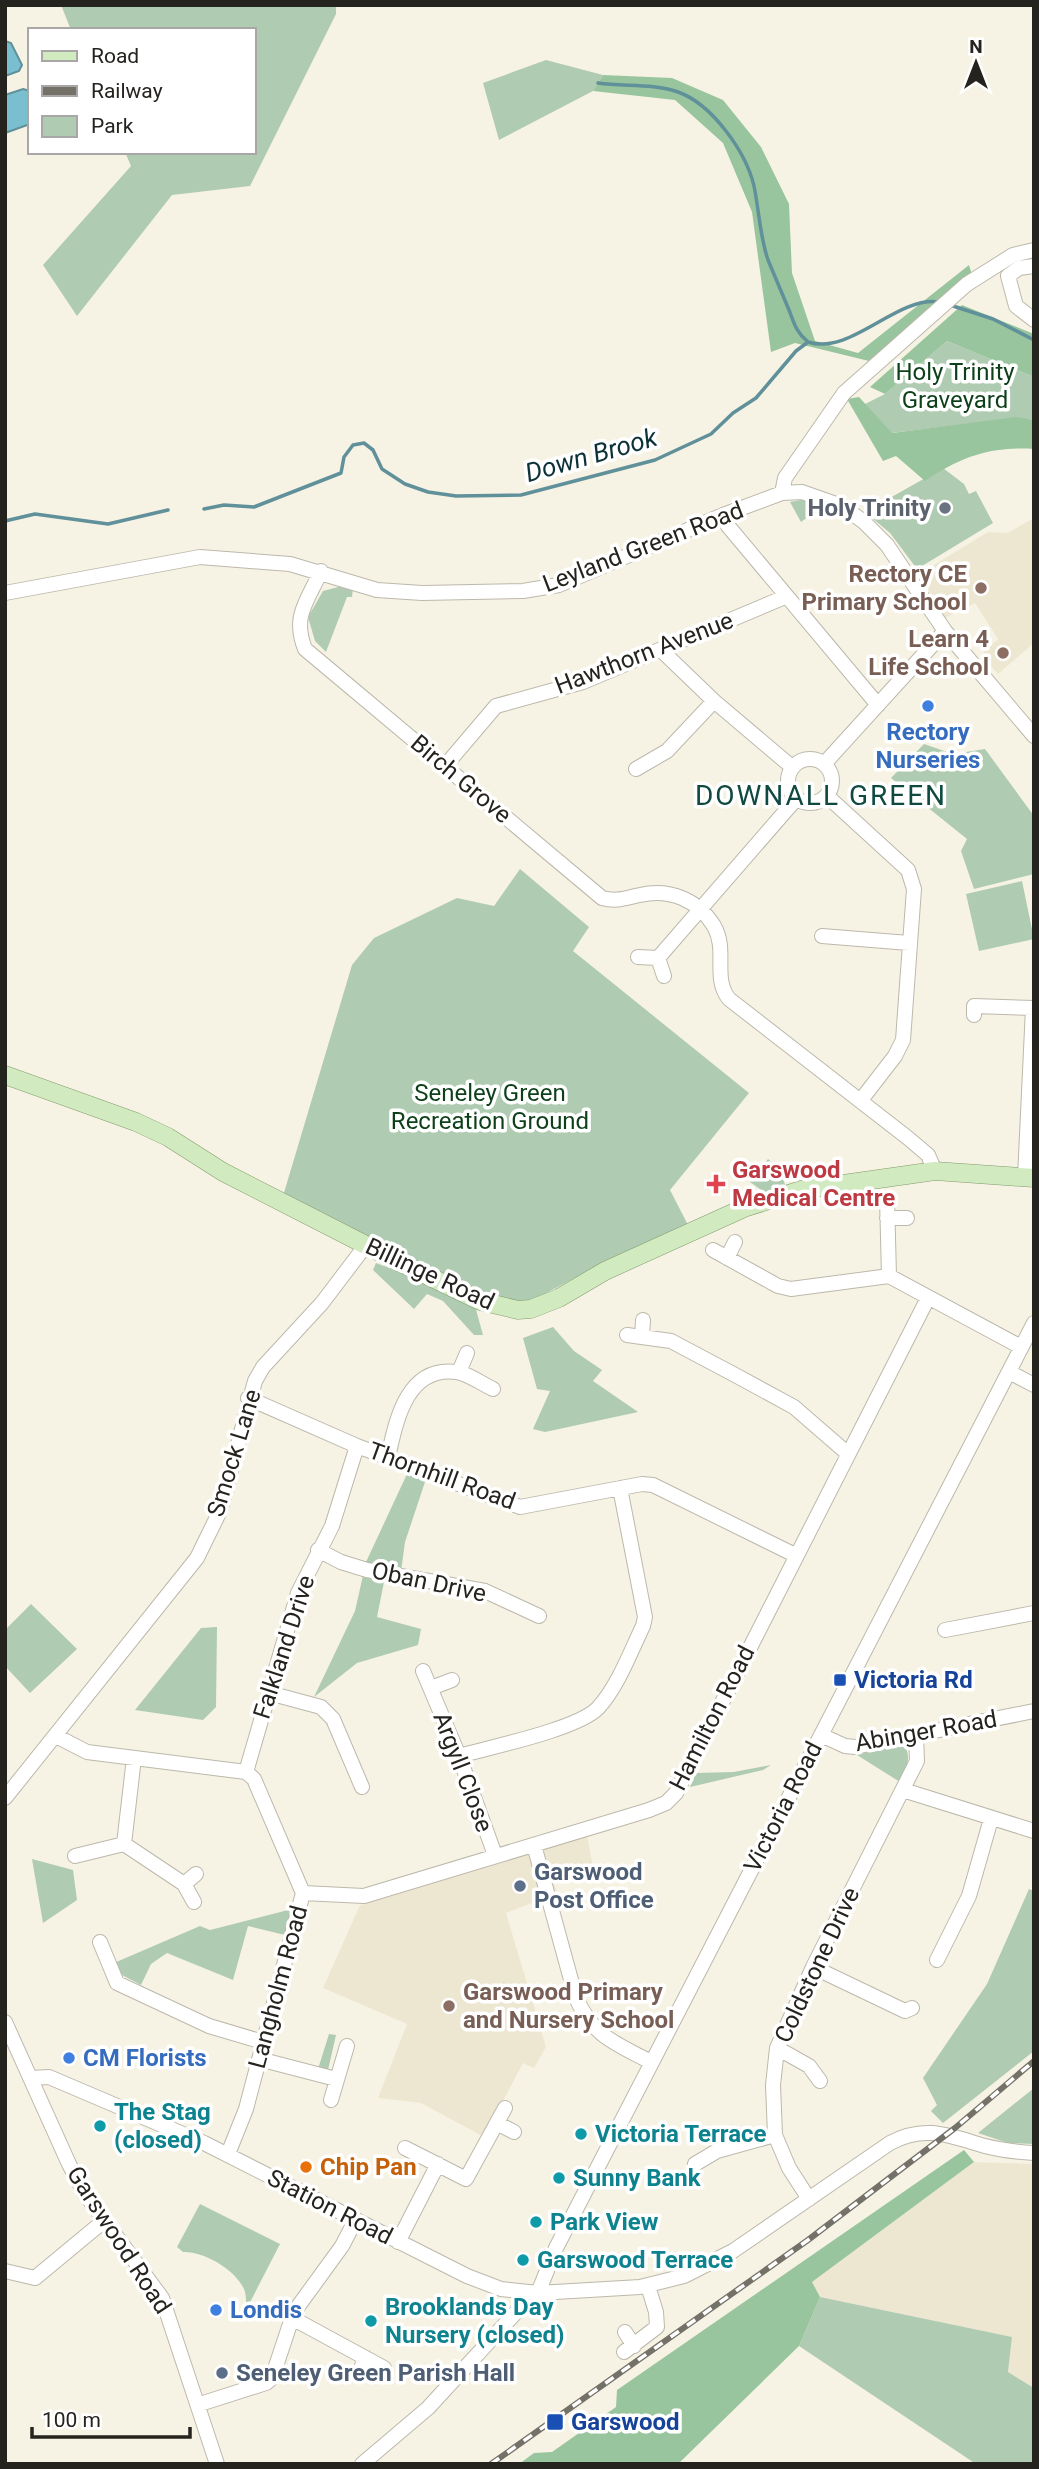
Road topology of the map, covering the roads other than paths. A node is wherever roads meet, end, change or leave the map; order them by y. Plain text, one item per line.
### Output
1 (1034, 250) edge
2 (1034, 266) edge
3 (1034, 320) edge
4 (782, 493) junction
5 (723, 515) junction
6 (321, 572) junction
7 (5, 593) edge
8 (785, 597) junction
9 (945, 631) junction
10 (662, 651) junction
11 (714, 701) junction
12 (878, 705) junction
13 (1034, 736) edge
14 (824, 765) junction
15 (445, 766) junction
16 (792, 767) junction
17 (636, 769) dead end
18 (827, 796) junction
19 (796, 799) junction
20 (700, 906) junction
21 (822, 936) dead end
22 (909, 943) junction
23 (638, 957) dead end
24 (658, 958) junction
25 (664, 975) dead end
26 (1033, 1008) edge
27 (974, 1015) dead end
28 (5, 1075) edge
29 (860, 1100) junction
30 (935, 1171) junction
31 (1029, 1178) edge
32 (887, 1198) dead end
33 (887, 1217) junction
34 (907, 1217) dead end
35 (735, 1242) dead end
36 (366, 1245) junction
37 (713, 1250) dead end
38 (727, 1258) junction
39 (889, 1276) junction
40 (928, 1298) junction
41 (643, 1320) dead end
42 (1034, 1323) edge
43 (1021, 1347) junction
44 (467, 1353) dead end
45 (458, 1372) junction
46 (1009, 1372) junction
47 (1034, 1385) edge
48 (493, 1389) dead end
49 (248, 1398) junction
50 (358, 1446) junction
51 (847, 1453) junction
52 (388, 1457) junction
53 (620, 1488) junction
54 (318, 1550) junction
55 (794, 1555) junction
56 (1034, 1613) edge
57 (539, 1616) dead end
58 (953, 1624) dead end
59 (424, 1671) dead end
60 (452, 1680) dead end
61 (431, 1688) junction
62 (269, 1693) junction
63 (1034, 1711) edge
64 (821, 1735) junction
65 (56, 1736) junction
66 (916, 1736) junction
67 (459, 1756) junction
68 (134, 1758) junction
69 (246, 1772) junction
70 (903, 1790) junction
71 (363, 1791) dead end
72 (5, 1798) edge
73 (990, 1819) junction
74 (1034, 1831) edge
75 (124, 1844) junction
76 (534, 1844) junction
77 (76, 1854) dead end
78 (495, 1855) junction
79 (196, 1874) dead end
80 (184, 1884) junction
81 (303, 1893) junction
82 (194, 1902) dead end
83 (100, 1942) dead end
84 (938, 1951) dead end
85 (813, 1967) junction
86 (117, 1983) junction
87 (125, 1999) dead end
88 (908, 2013) dead end
89 (5, 2022) edge
90 (263, 2042) junction
91 (347, 2046) dead end
92 (777, 2048) junction
93 (259, 2059) junction
94 (651, 2062) junction
95 (819, 2075) dead end
96 (31, 2078) junction
97 (336, 2079) junction
98 (331, 2100) dead end
99 (505, 2108) dead end
100 (497, 2123) junction
101 (514, 2132) dead end
102 (775, 2135) junction
103 (405, 2147) dead end
104 (1034, 2153) edge
105 (228, 2154) junction
106 (438, 2164) junction
107 (695, 2164) dead end
108 (809, 2199) junction
109 (105, 2220) junction
110 (355, 2221) junction
111 (398, 2242) junction
112 (5, 2271) edge
113 (644, 2286) junction
114 (531, 2293) junction
115 (292, 2318) junction
116 (625, 2332) dead end
117 (384, 2368) dead end
118 (200, 2404) junction
119 (217, 2464) edge
120 (362, 2464) edge

1 - 4 street
2 - 3 street
4 - 5 street, Leyland Green Road
4 - 9 street
5 - 6 street, Leyland Green Road
5 - 8 street
6 - 7 street, Leyland Green Road
6 - 15 street, Birch Grove
8 - 10 street, Hawthorn Avenue
8 - 12 street
9 - 12 street
9 - 13 street
10 - 11 street
10 - 15 street, Hawthorn Avenue
11 - 16 street
11 - 17 street
12 - 14 street
14 - 16 street
14 - 18 street
15 - 20 street, Birch Grove
16 - 19 street
18 - 19 street
18 - 22 street
19 - 20 street
20 - 24 street
20 - 29 street
21 - 22 street
22 - 29 street
23 - 24 street
24 - 25 street
26 - 27 street
26 - 31 street
28 - 36 main road, Billinge Road
29 - 30 street
30 - 31 main road, Billinge Road
30 - 36 main road, Billinge Road
32 - 33 street
33 - 34 street
33 - 39 street
35 - 38 street
36 - 49 street, Smock Lane
37 - 38 street
38 - 39 street
39 - 40 street
40 - 43 street
40 - 51 street, Hamilton Road
41 - 51 street
42 - 43 street, Victoria Road
43 - 46 street, Victoria Road
44 - 45 street
45 - 48 street
45 - 52 street
46 - 47 street
46 - 64 street, Victoria Road
49 - 50 street, Thornhill Road
49 - 65 street, Smock Lane
50 - 52 street, Thornhill Road
50 - 54 street, Falkland Drive
51 - 55 street, Hamilton Road
52 - 53 street, Thornhill Road
53 - 55 street, Thornhill Road
53 - 67 street
54 - 57 street, Oban Drive
54 - 62 street, Falkland Drive
55 - 76 street, Hamilton Road
56 - 58 street
59 - 61 street, Argyll Close
60 - 61 street, Argyll Close
61 - 67 street, Argyll Close
62 - 69 street, Falkland Drive
62 - 71 street
63 - 66 street, Abinger Road
64 - 66 street, Abinger Road
64 - 94 street, Victoria Road
65 - 68 street
65 - 72 street, Smock Lane
66 - 70 street, Coldstone Drive
67 - 78 street, Argyll Close
68 - 69 street
68 - 75 street
69 - 81 street, Langholm Road
70 - 73 street
70 - 85 street, Coldstone Drive
73 - 74 street
73 - 84 street
75 - 77 street
75 - 80 street
76 - 78 street, Hamilton Road
76 - 94 street
78 - 81 street, Hamilton Road
79 - 80 street
80 - 82 street
81 - 90 street, Langholm Road
83 - 86 street
85 - 88 street
85 - 92 street, Coldstone Drive
86 - 87 street
86 - 90 street
89 - 96 street, Garswood Road
90 - 93 street, Langholm Road
91 - 97 street
92 - 95 street
92 - 102 street, Coldstone Drive
93 - 97 street
93 - 105 street, Langholm Road
94 - 114 street, Victoria Road
96 - 105 street, Station Road
96 - 109 street, Garswood Road
97 - 98 street
99 - 100 street
100 - 101 street
100 - 106 street
102 - 107 street
102 - 108 street, Coldstone Drive
103 - 106 street
104 - 108 street, Station Road
105 - 110 street, Station Road
106 - 111 street
108 - 113 street, Station Road
109 - 112 street
109 - 118 street, Garswood Road
110 - 111 street, Station Road
110 - 115 street
111 - 114 street, Station Road
113 - 114 street, Station Road
113 - 116 street
114 - 120 street, Victoria Road
115 - 117 street
115 - 118 street
118 - 119 street, Garswood Road

